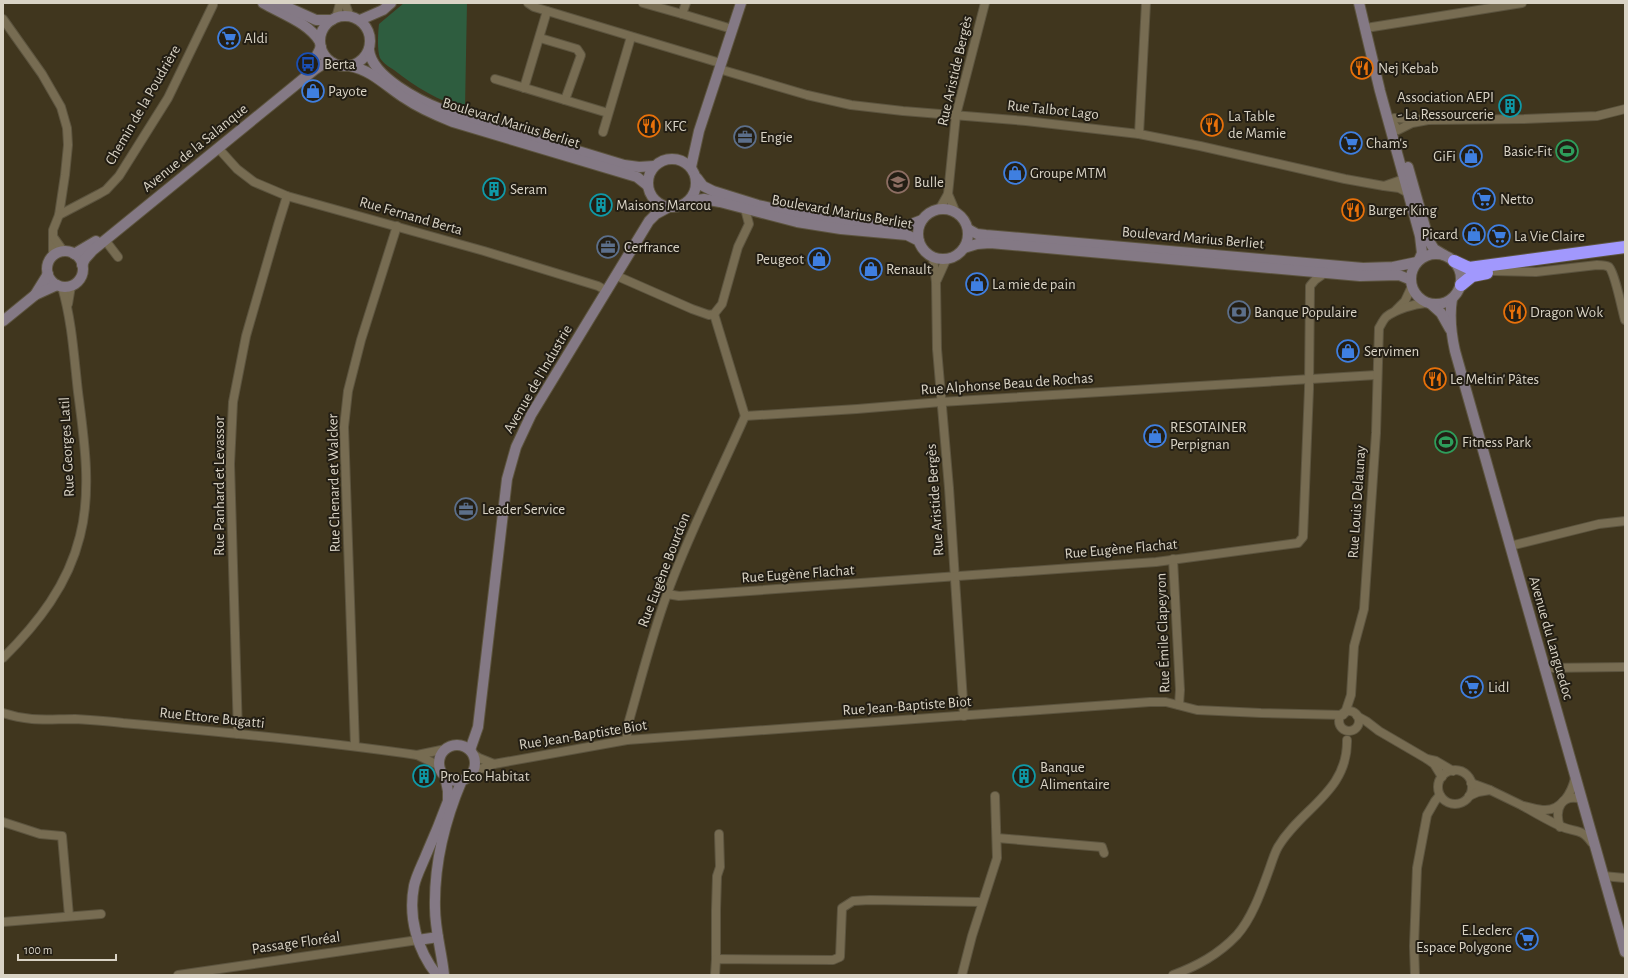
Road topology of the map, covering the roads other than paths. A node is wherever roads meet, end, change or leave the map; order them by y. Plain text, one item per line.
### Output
1 (263, 3) edge
2 (278, 3) edge
3 (340, 3) edge
4 (345, 3) edge
5 (392, 3) edge
6 (528, 3) edge
7 (643, 3) edge
8 (686, 3) edge
9 (741, 3) edge
10 (985, 3) edge
11 (1146, 3) edge
12 (1359, 3) edge
13 (1522, 3) edge
14 (213, 5) dead end
15 (383, 10) junction
16 (547, 11) junction
17 (682, 14) junction
18 (355, 18) junction
19 (3, 19) edge
20 (334, 19) junction
21 (1366, 28) junction
22 (732, 29) junction
23 (370, 34) junction
24 (631, 37) junction
25 (540, 38) junction
26 (321, 45) junction
27 (369, 50) junction
28 (333, 63) junction
29 (350, 66) junction
30 (720, 66) junction
31 (1376, 66) junction
32 (495, 79) dead end
33 (524, 88) junction
34 (565, 100) junction
35 (1625, 110) edge
36 (608, 112) junction
37 (956, 115) junction
38 (1428, 120) junction
39 (1394, 124) junction
40 (699, 131) junction
41 (603, 132) dead end
42 (1139, 134) junction
43 (219, 149) junction
44 (675, 158) junction
45 (654, 166) junction
46 (691, 167) junction
47 (696, 178) junction
48 (1404, 179) junction
49 (647, 185) junction
50 (1384, 186) junction
51 (1408, 193) junction
52 (948, 194) junction
53 (288, 196) junction
54 (652, 197) junction
55 (689, 201) junction
56 (669, 208) junction
57 (745, 209) junction
58 (939, 210) junction
59 (1420, 210) junction
60 (956, 213) junction
61 (59, 215) junction
62 (922, 220) junction
63 (649, 221) junction
64 (397, 226) junction
65 (968, 229) junction
66 (54, 238) junction
67 (105, 240) junction
68 (919, 241) junction
69 (1625, 247) edge
70 (964, 248) junction
71 (1625, 252) edge
72 (69, 253) junction
73 (1444, 255) junction
74 (53, 256) junction
75 (118, 257) dead end
76 (933, 258) junction
77 (946, 260) junction
78 (1418, 261) junction
79 (1454, 261) junction
80 (82, 265) junction
81 (1494, 271) junction
82 (1325, 273) junction
83 (48, 274) junction
84 (617, 276) junction
85 (936, 282) junction
86 (1411, 283) junction
87 (1461, 285) junction
88 (63, 286) junction
89 (607, 291) junction
90 (35, 295) junction
91 (1452, 299) junction
92 (1428, 303) junction
93 (714, 314) junction
94 (1391, 314) junction
95 (1625, 320) edge
96 (3, 321) edge
97 (1451, 331) junction
98 (1376, 375) junction
99 (1310, 380) junction
100 (941, 402) junction
101 (745, 416) junction
102 (1625, 521) edge
103 (1510, 546) junction
104 (1174, 559) junction
105 (954, 577) junction
106 (667, 594) junction
107 (3, 658) edge
108 (1625, 667) edge
109 (1544, 668) junction
110 (1351, 695) junction
111 (1179, 705) junction
112 (480, 711) junction
113 (3, 713) edge
114 (1344, 714) junction
115 (1323, 715) junction
116 (1356, 715) junction
117 (964, 716) junction
118 (1341, 726) junction
119 (1355, 729) junction
120 (1379, 731) junction
121 (238, 734) junction
122 (627, 740) junction
123 (1347, 740) junction
124 (458, 745) junction
125 (355, 746) junction
126 (446, 749) junction
127 (471, 752) junction
128 (418, 755) junction
129 (1426, 759) junction
130 (494, 764) junction
131 (440, 766) junction
132 (1453, 771) junction
133 (472, 772) junction
134 (445, 776) junction
135 (1442, 777) junction
136 (1575, 777) junction
137 (462, 780) junction
138 (1471, 783) junction
139 (1490, 790) junction
140 (1440, 795) junction
141 (995, 796) dead end
142 (1469, 796) junction
143 (1582, 799) junction
144 (1446, 802) junction
145 (1562, 802) junction
146 (1523, 806) junction
147 (1588, 821) junction
148 (3, 822) edge
149 (1560, 826) junction
150 (1425, 827) junction
151 (1578, 831) junction
152 (719, 834) dead end
153 (997, 838) junction
154 (1596, 847) junction
155 (1104, 853) dead end
156 (1603, 876) junction
157 (1625, 878) edge
158 (982, 902) junction
159 (101, 914) dead end
160 (68, 916) junction
161 (3, 922) edge
162 (438, 937) junction
163 (418, 940) junction
164 (1625, 952) edge
165 (716, 959) junction
166 (178, 975) edge
167 (437, 975) edge
168 (444, 975) edge
169 (715, 975) edge
170 (962, 975) edge
171 (1173, 975) edge
172 (1415, 975) edge

1 - 26 main road
2 - 20 main road
3 - 20 street
4 - 18 street
5 - 15 main road
6 - 16 street, Rue Talbot Lago
7 - 17 street
8 - 17 street
9 - 22 main road
10 - 37 street, Rue Aristide Bergès
11 - 42 street
12 - 21 main road
13 - 21 street
14 - 61 street, Chemin de la Poudrière
15 - 18 main road
15 - 23 main road
16 - 24 street, Rue Talbot Lago
16 - 25 street
17 - 22 street
18 - 20 main road
18 - 23 main road
19 - 61 street
20 - 26 main road
21 - 31 main road
22 - 30 main road
23 - 27 main road
24 - 30 street, Rue Talbot Lago
24 - 36 street
25 - 33 street
25 - 34 street
26 - 28 main road
26 - 72 main road, Avenue de la Salanque
27 - 29 main road
27 - 45 main road, Boulevard Marius Berliet
28 - 29 main road
28 - 43 main road, Avenue de la Salanque
29 - 49 main road, Boulevard Marius Berliet
30 - 37 street, Rue Talbot Lago
30 - 40 main road
31 - 39 main road
31 - 39 main road
32 - 33 street
33 - 34 street
34 - 36 street
35 - 38 street
36 - 41 street
37 - 42 street, Rue Talbot Lago
37 - 52 street, Rue Aristide Bergès
38 - 39 street
38 - 39 street
39 - 48 main road
39 - 59 main road
40 - 44 main road
40 - 46 main road
42 - 50 street, Rue Talbot Lago
43 - 53 street, Rue Fernand Berta
43 - 67 main road, Avenue de la Salanque
44 - 45 main road
44 - 46 main road
45 - 49 main road
46 - 47 main road
47 - 55 main road
47 - 62 main road, Boulevard Marius Berliet
48 - 50 street, Rue Talbot Lago
48 - 51 main road
48 - 59 street
49 - 54 main road
50 - 51 street, Rue Talbot Lago
51 - 78 main road
52 - 58 street, Rue Aristide Bergès
52 - 60 street, Rue Aristide Bergès
53 - 64 street, Rue Fernand Berta
53 - 121 street, Rue Panhard et Levassor
54 - 56 main road
54 - 63 main road, Avenue de l'Industrie
55 - 56 main road
55 - 57 main road, Boulevard Marius Berliet
56 - 63 main road, Avenue de l'Industrie
57 - 68 main road, Boulevard Marius Berliet
57 - 93 street
58 - 60 main road
58 - 62 main road
59 - 73 main road
60 - 65 main road
61 - 66 street
62 - 68 main road
63 - 84 main road, Avenue de l'Industrie
64 - 89 street, Rue Fernand Berta
64 - 125 street, Rue Chenard et Walcker
65 - 70 main road
65 - 78 main road, Boulevard Marius Berliet
66 - 72 street
66 - 74 street
67 - 75 street
67 - 80 main road, Avenue de la Salanque
68 - 76 main road
69 - 79 highway
70 - 77 main road
70 - 82 main road, Boulevard Marius Berliet
71 - 81 highway
72 - 74 main road
72 - 80 main road
73 - 78 main road
73 - 79 main road
74 - 83 main road
76 - 77 main road
76 - 85 street, Rue Aristide Bergès
77 - 85 street, Rue Aristide Bergès
78 - 86 main road
79 - 87 main road
80 - 88 main road
81 - 87 highway
81 - 95 street
82 - 86 main road, Boulevard Marius Berliet
82 - 99 street, Rue Eugène Flachat
83 - 88 main road
83 - 90 main road
84 - 89 main road, Avenue de l'Industrie
84 - 93 street
85 - 100 street, Rue Aristide Bergès
86 - 92 main road
86 - 94 street, Rue Louis Delaunay
87 - 91 main road
88 - 90 main road
88 - 107 street, Rue Georges Latil
89 - 112 main road, Avenue de l'Industrie
90 - 96 main road
91 - 92 main road
91 - 97 main road, Avenue du Languedoc
92 - 94 street
92 - 97 main road, Avenue du Languedoc
93 - 101 street
94 - 98 street, Rue Louis Delaunay
97 - 103 main road, Avenue du Languedoc
98 - 99 street, Rue Alphonse Beau de Rochas
98 - 110 street, Rue Louis Delaunay
99 - 100 street, Rue Alphonse Beau de Rochas
99 - 104 street, Rue Eugène Flachat
100 - 101 street, Rue Alphonse Beau de Rochas
100 - 105 street, Rue Aristide Bergès
101 - 106 street, Rue Eugène Bourdon
102 - 103 street
103 - 109 main road, Avenue du Languedoc
104 - 105 street, Rue Eugène Flachat
104 - 111 street, Rue Émile Clapeyron
105 - 106 street, Rue Eugène Flachat
105 - 117 street, Rue Aristide Bergès
106 - 122 street, Rue Eugène Bourdon
108 - 109 street
109 - 136 main road, Avenue du Languedoc
110 - 114 street, Rue Louis Delaunay
110 - 116 street, Rue Louis Delaunay
111 - 115 street, Rue Jean-Baptiste Biot
111 - 117 street, Rue Jean-Baptiste Biot
112 - 124 main road, Avenue de l'Industrie
112 - 127 main road, Avenue de l'Industrie
113 - 121 street, Rue Ettore Bugatti
114 - 115 street, Rue Jean-Baptiste Biot
114 - 116 street
114 - 118 street
115 - 118 street, Rue Jean-Baptiste Biot
116 - 119 street
116 - 120 street
117 - 122 street, Rue Jean-Baptiste Biot
118 - 119 street
118 - 123 street
119 - 120 street
119 - 123 street
120 - 129 street
121 - 125 street, Rue Ettore Bugatti
122 - 130 street, Rue Jean-Baptiste Biot
123 - 171 street
124 - 126 main road
124 - 127 main road
125 - 128 street, Rue Ettore Bugatti
126 - 128 street, Rue Ettore Bugatti
126 - 131 main road
127 - 130 street
127 - 133 main road
128 - 131 street, Rue Ettore Bugatti
129 - 132 street
129 - 135 street
130 - 133 street, Rue Jean-Baptiste Biot
131 - 134 main road
132 - 135 street
132 - 138 street
133 - 137 main road
134 - 137 main road
134 - 163 main road
135 - 140 street
136 - 143 main road, Avenue du Languedoc
136 - 145 street
137 - 162 main road
138 - 139 street
138 - 142 street
139 - 142 street
139 - 146 street
140 - 144 street
140 - 150 street
141 - 153 street
142 - 144 street
143 - 145 street
143 - 147 main road, Avenue du Languedoc
144 - 150 street
145 - 146 street
145 - 149 street
146 - 149 street
147 - 151 street
147 - 154 main road, Avenue du Languedoc
148 - 160 street
149 - 151 street
150 - 172 street
151 - 154 street
152 - 165 street
153 - 155 street
153 - 158 street
154 - 156 main road, Avenue du Languedoc
156 - 157 street
156 - 164 main road, Avenue du Languedoc
158 - 165 street
158 - 170 street
159 - 160 street
160 - 161 street
162 - 163 main road
162 - 168 main road
163 - 166 street, Passage Floréal
163 - 167 main road
165 - 169 street

